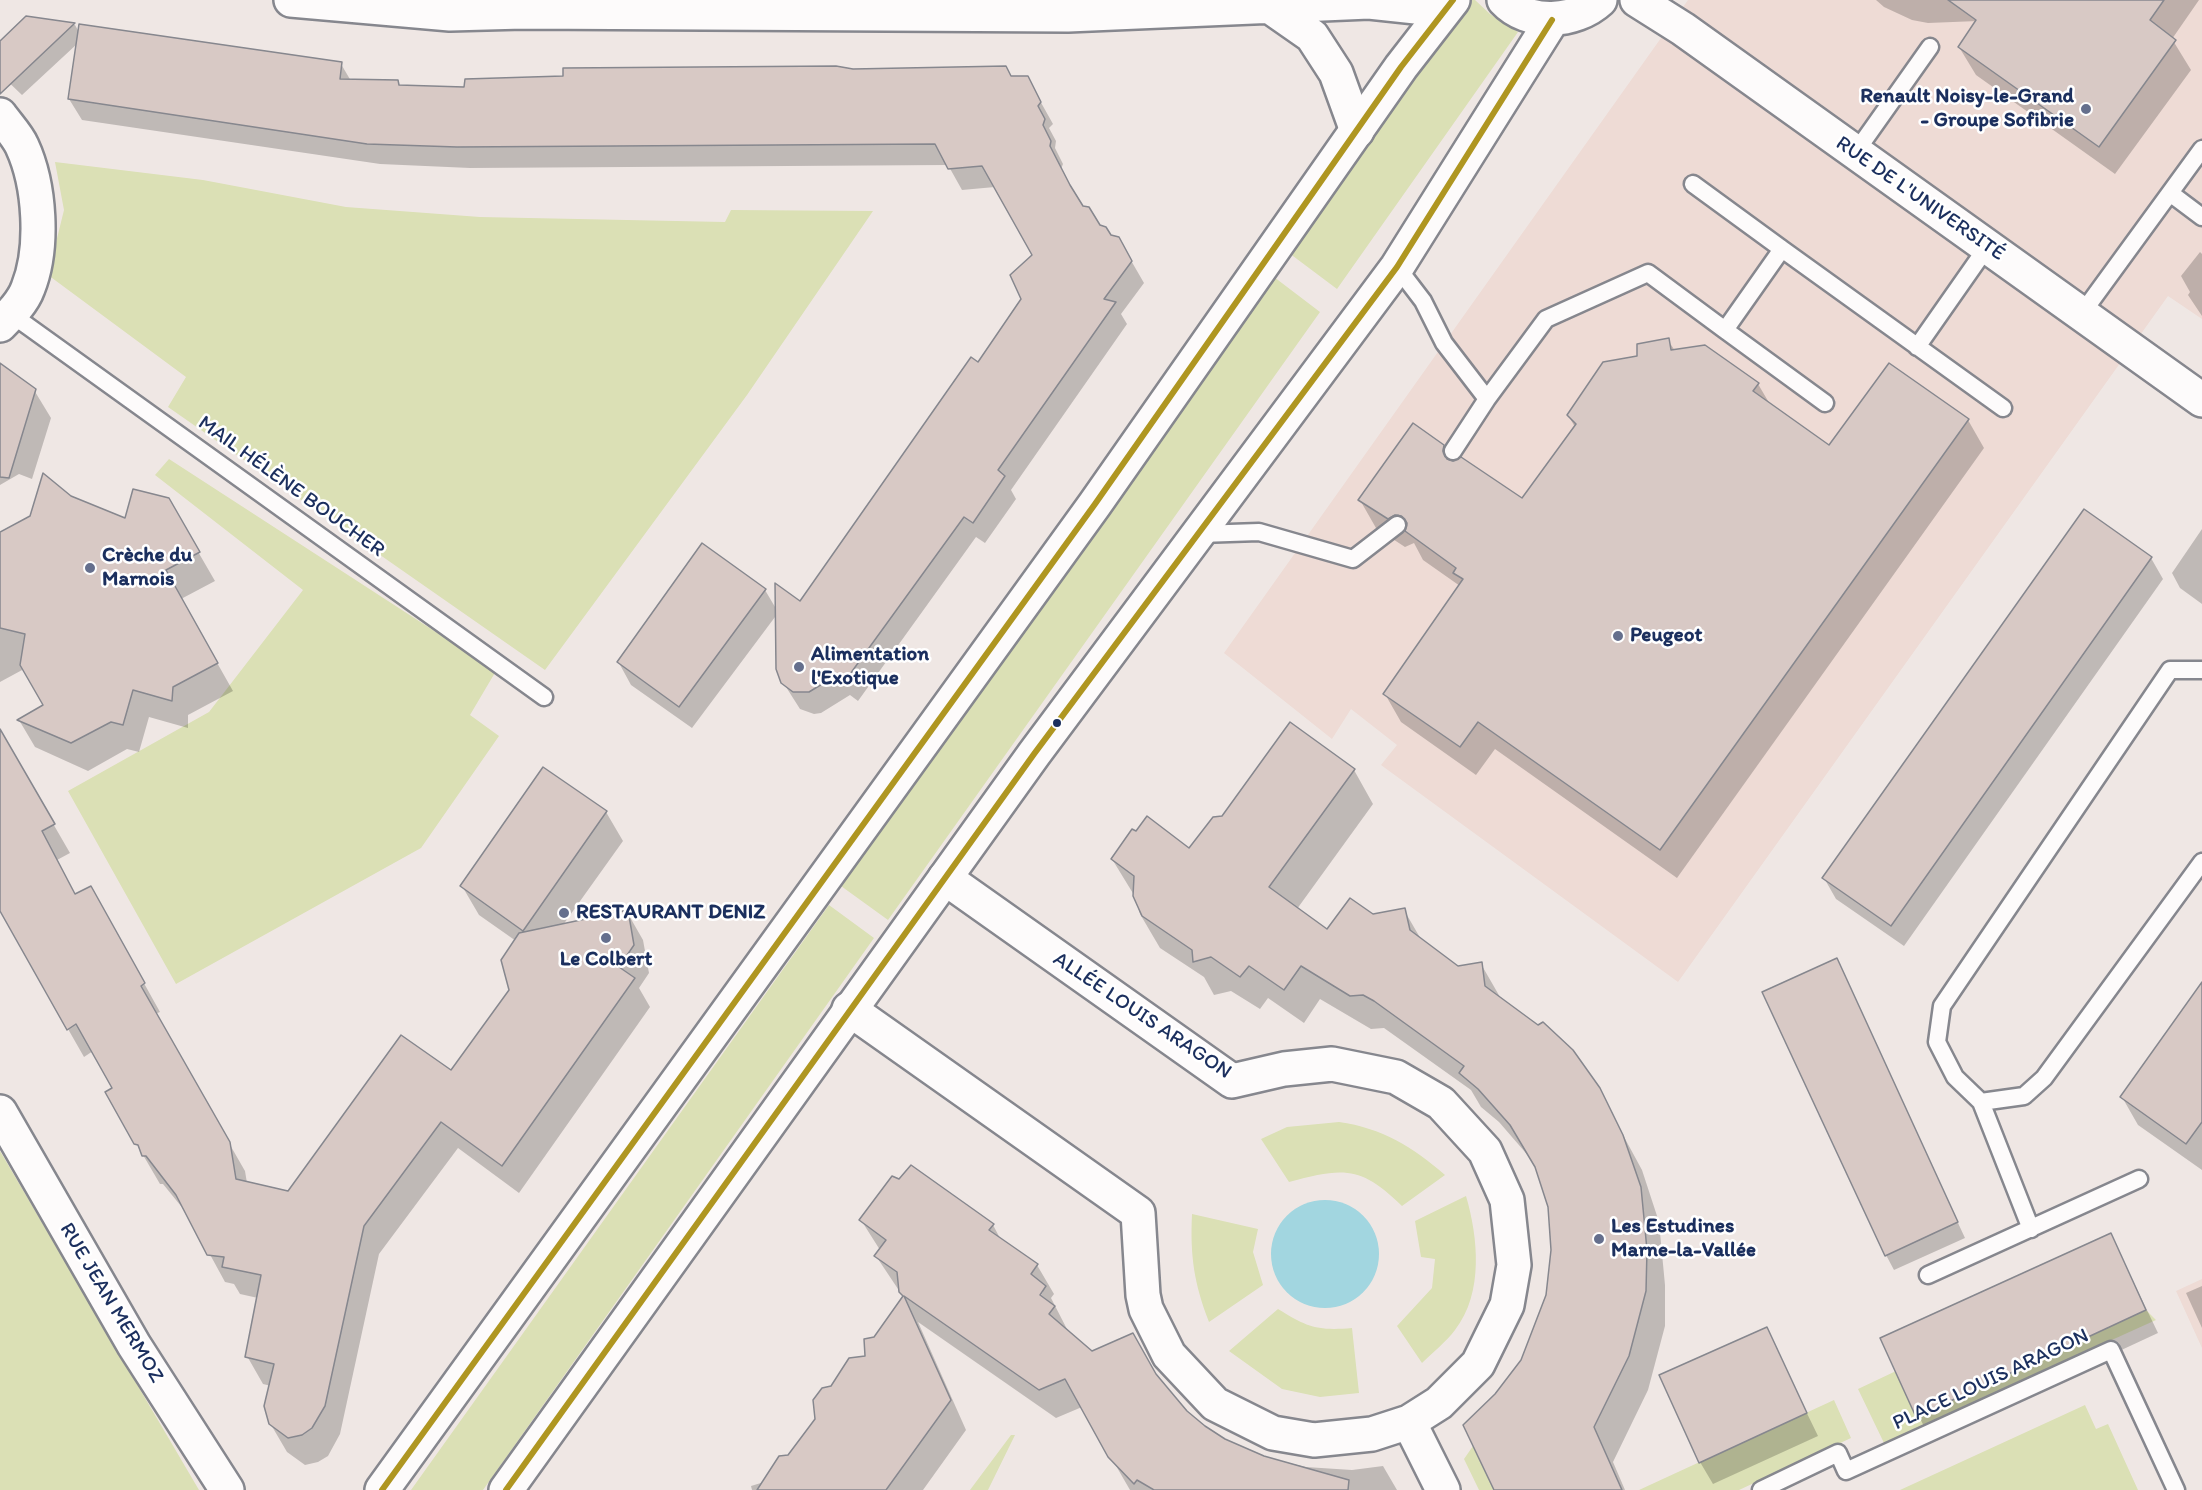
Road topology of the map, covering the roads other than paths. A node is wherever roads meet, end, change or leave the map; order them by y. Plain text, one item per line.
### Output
1 (291, 0) edge
2 (1504, 0) edge
3 (1600, 0) edge
4 (1637, 0) edge
5 (1448, 5) edge
6 (1269, 6) junction
7 (450, 7) edge
8 (1070, 7) edge
9 (1552, 20) junction
10 (1930, 48) dead end
11 (0, 115) edge
12 (1357, 132) junction
13 (2202, 149) edge
14 (1855, 153) junction
15 (1693, 184) dead end
16 (2170, 193) junction
17 (2202, 217) edge
18 (1987, 247) junction
19 (1782, 249) junction
20 (1397, 267) junction
21 (2083, 312) junction
22 (6, 319) edge
23 (1725, 330) junction
24 (1917, 346) junction
25 (1487, 399) junction
26 (2202, 400) edge
27 (1825, 403) dead end
28 (2003, 408) dead end
29 (1453, 451) dead end
30 (1396, 525) dead end
31 (1200, 534) junction
32 (2202, 670) edge
33 (544, 697) dead end
34 (2202, 862) edge
35 (945, 878) junction
36 (849, 1009) junction
37 (1981, 1102) junction
38 (0, 1112) edge
39 (2139, 1179) dead end
40 (2031, 1228) junction
41 (1928, 1275) dead end
42 (1409, 1422) junction
43 (227, 1490) edge
44 (382, 1490) edge
45 (506, 1490) edge
46 (1443, 1490) edge
47 (1761, 1490) edge
48 (2176, 1490) edge

1 - 7 street
2 - 9 street
3 - 9 street
4 - 14 street, RUE DE L'UNIVERSITÉ
5 - 6 street
5 - 12 street
6 - 8 street
6 - 12 street
7 - 8 street
9 - 20 street
10 - 14 lane
11 - 22 street
12 - 44 street
13 - 16 lane
14 - 18 street, RUE DE L'UNIVERSITÉ
15 - 19 lane
16 - 17 lane
16 - 21 lane
18 - 21 street, RUE DE L'UNIVERSITÉ
18 - 24 lane
19 - 23 lane
19 - 24 lane
20 - 25 lane
20 - 31 street
21 - 26 street, RUE DE L'UNIVERSITÉ
22 - 33 lane, MAIL HÉLÈNE BOUCHER
23 - 25 lane
23 - 27 lane
24 - 28 lane
25 - 29 lane
30 - 31 lane
31 - 35 street
32 - 37 lane
34 - 37 lane
35 - 36 street
35 - 42 street, ALLÉE LOUIS ARAGON
36 - 42 street, ALLÉE LOUIS ARAGON
36 - 45 street
37 - 40 lane
38 - 43 street, RUE JEAN MERMOZ
39 - 40 lane
40 - 41 lane
42 - 46 street
47 - 48 lane, PLACE LOUIS ARAGON

